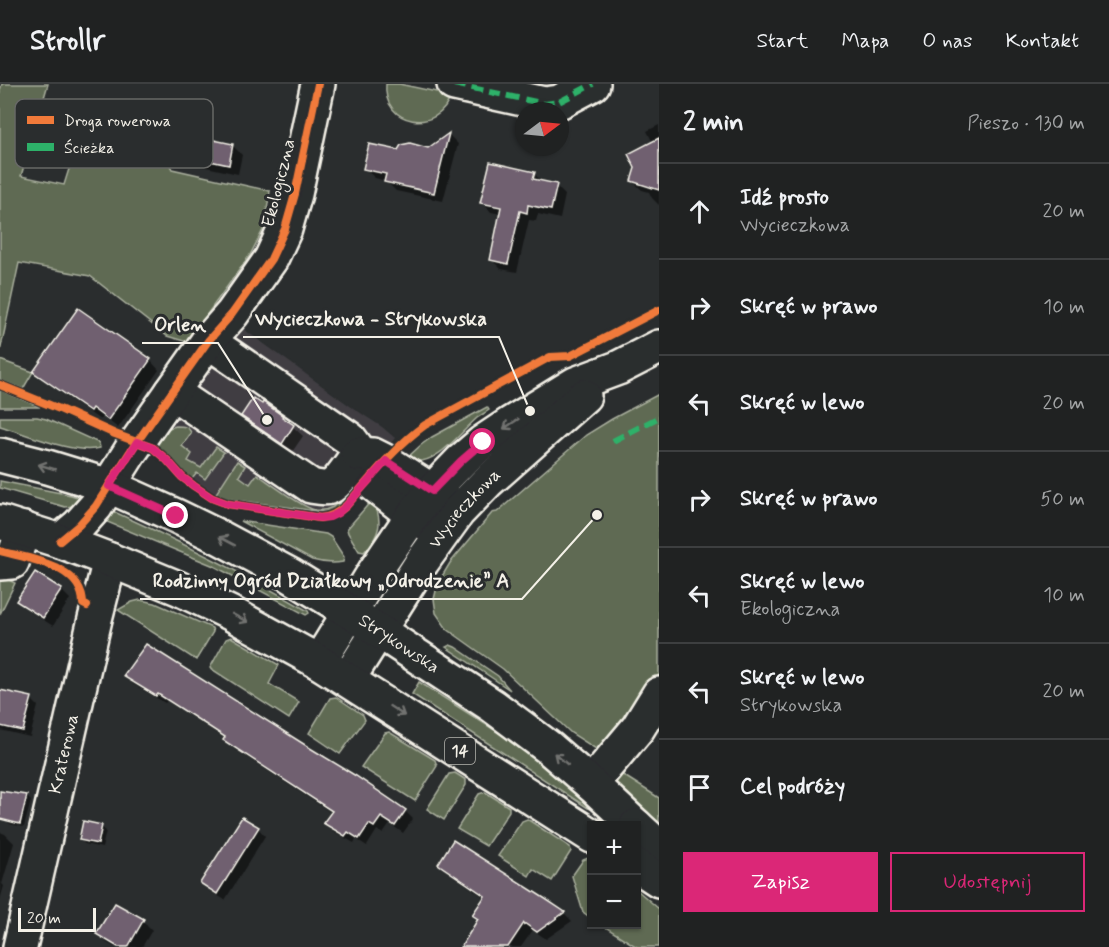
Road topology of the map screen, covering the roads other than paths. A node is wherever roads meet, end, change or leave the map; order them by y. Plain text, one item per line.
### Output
1 (318, 84) edge
2 (454, 84) edge
3 (587, 86) edge
4 (208, 341) junction
5 (659, 347) edge
6 (618, 368) junction
7 (172, 392) junction
8 (358, 454) junction
9 (0, 455) edge
10 (109, 486) junction
11 (423, 503) junction
12 (450, 523) junction
13 (12, 526) edge
14 (60, 541) junction
15 (110, 560) junction
16 (0, 562) edge
17 (350, 612) junction
18 (379, 631) junction
19 (319, 662) junction
20 (348, 680) junction
21 (659, 694) edge
22 (591, 784) junction
23 (631, 821) edge
24 (641, 831) edge
25 (587, 833) edge
26 (659, 847) edge
27 (641, 868) edge
28 (659, 880) edge
29 (20, 947) edge

1 - 4 street, Ekologiczna
2 - 3 street
4 - 7 street, Ekologiczna
4 - 8 street
5 - 6 street, Wycieczkowa
6 -> 11 street, Wycieczkowa
6 - 12 street, Wycieczkowa
7 - 8 street
7 - 10 street, Ekologiczna
8 - 11 street
10 -> 9 street, Strykowska
10 - 14 street, Ekologiczna
17 -> 10 street, Strykowska
11 - 12 street
11 - 17 street, Wycieczkowa
12 - 18 street, Wycieczkowa
13 - 14 street, 14
13 - 16 street
14 - 15 street, 14
15 -> 19 street, 14
15 - 29 street, Kraterowa
17 - 18 street, Strykowska
17 - 19 street, Wycieczkowa
18 - 20 street, Wycieczkowa
22 -> 18 street, Strykowska
19 - 20 street, 14
20 -> 25 street, 14
21 - 22 street
22 - 23 street, Strykowska
24 - 26 street, Strykowska
27 - 28 street

